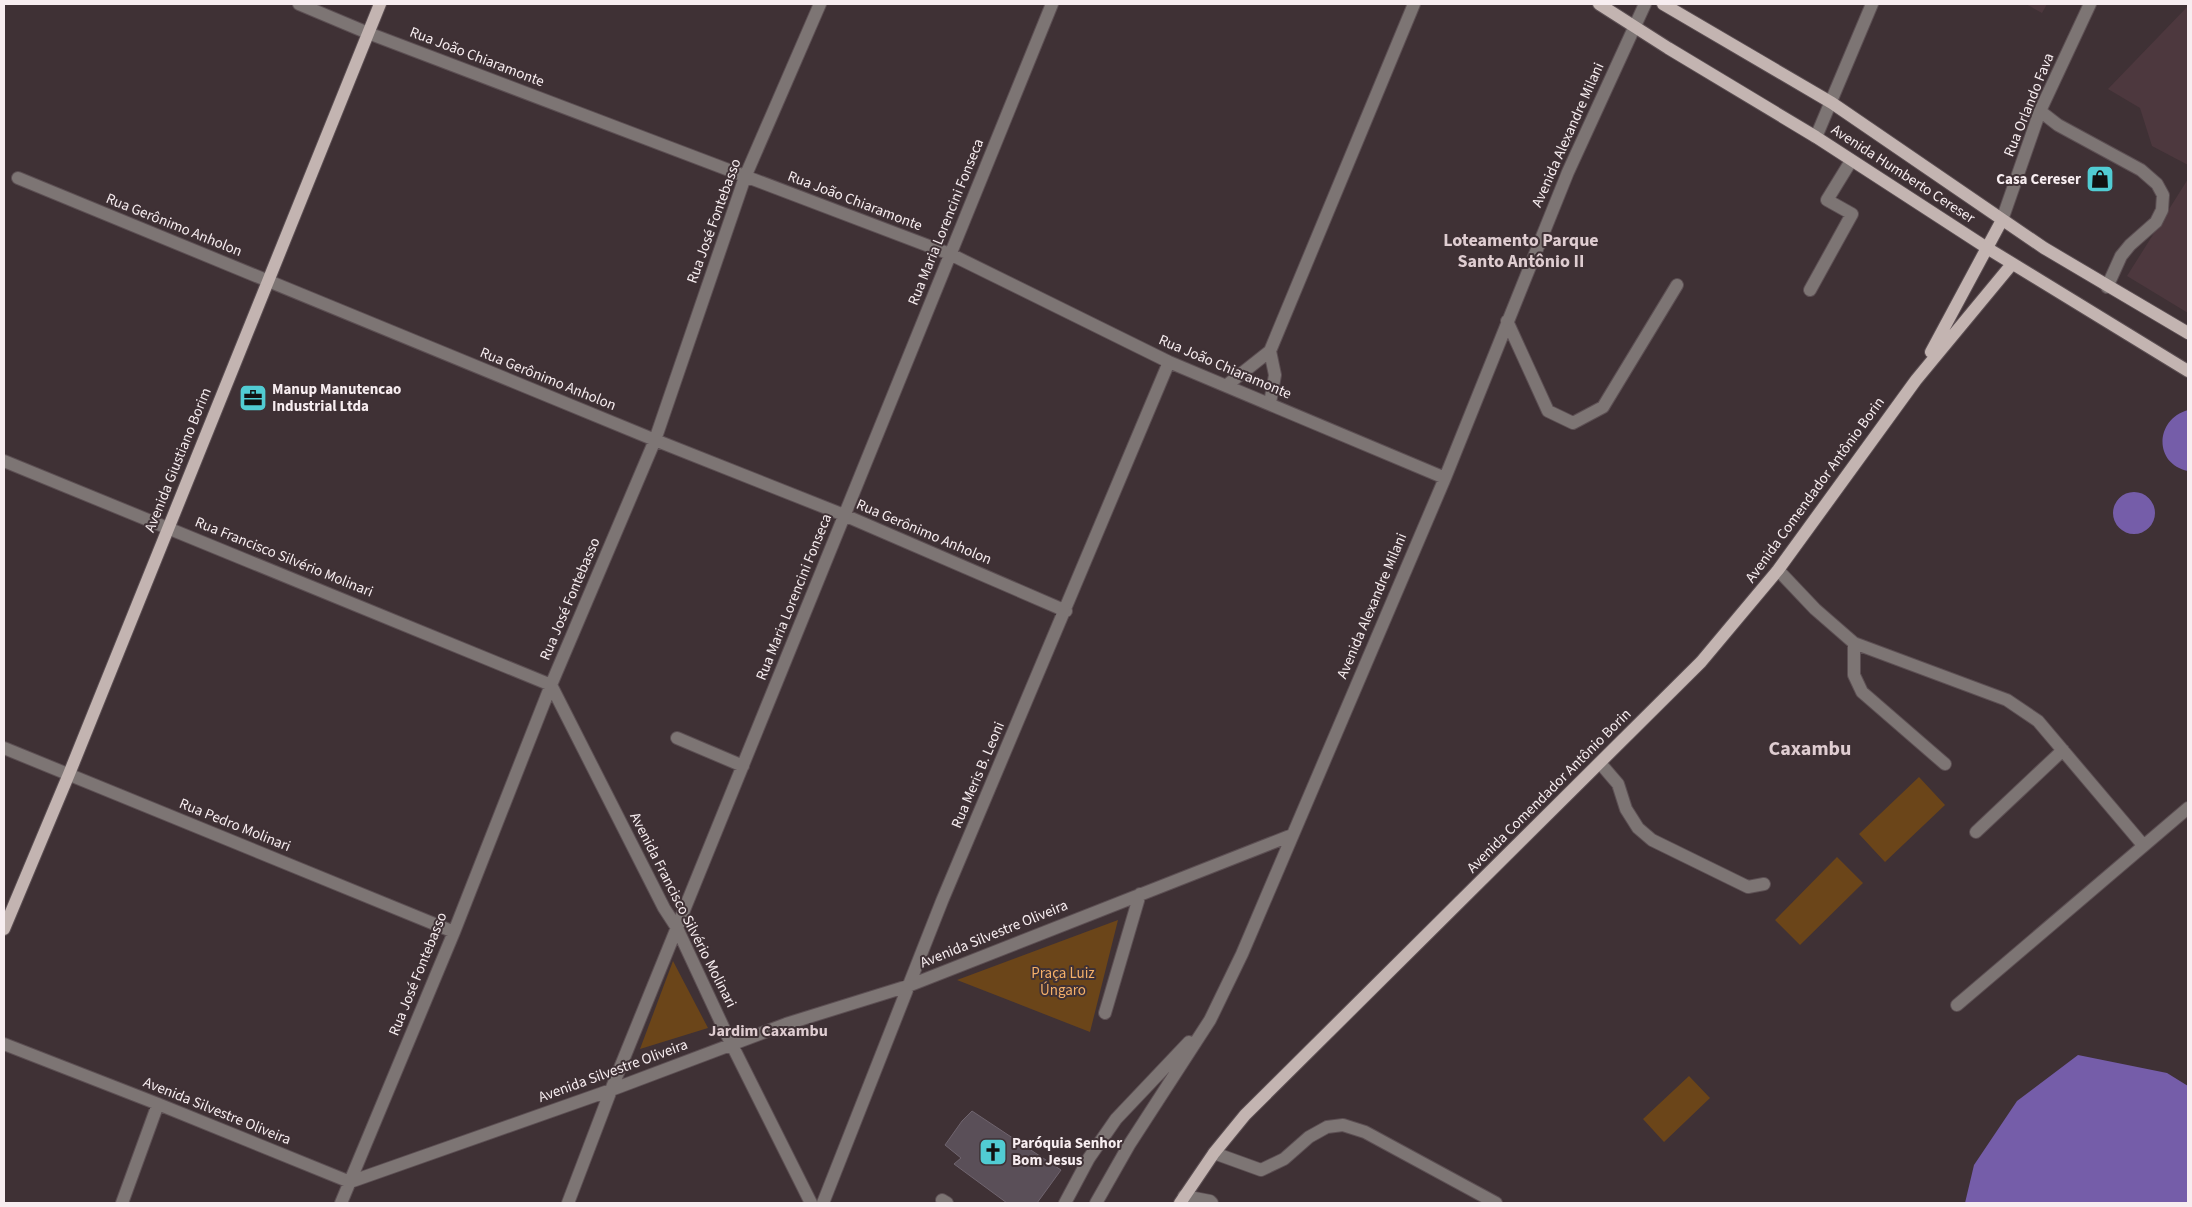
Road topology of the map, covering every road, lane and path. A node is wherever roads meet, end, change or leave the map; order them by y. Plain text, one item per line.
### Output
1 (299, 4) edge
2 (380, 4) edge
3 (820, 4) edge
4 (1052, 4) edge
5 (1414, 4) edge
6 (1600, 4) edge
7 (1646, 4) edge
8 (1663, 4) edge
9 (1872, 4) edge
10 (2090, 4) edge
11 (1634, 27) junction
12 (368, 34) junction
13 (1832, 104) junction
14 (2040, 111) junction
15 (1816, 137) junction
16 (1851, 161) junction
17 (745, 176) junction
18 (18, 178) dead end
19 (2002, 220) junction
20 (1987, 248) junction
21 (950, 254) junction
22 (2012, 264) junction
23 (269, 282) junction
24 (1677, 285) dead end
25 (2107, 287) junction
26 (1810, 290) dead end
27 (1507, 321) junction
28 (2188, 333) edge
29 (1270, 352) junction
30 (1169, 362) junction
31 (2188, 371) edge
32 (1916, 380) junction
33 (1227, 385) junction
34 (1270, 403) junction
35 (655, 440) junction
36 (4, 461) edge
37 (1445, 478) junction
38 (844, 515) junction
39 (167, 527) junction
40 (1778, 570) junction
41 (1066, 611) junction
42 (1854, 643) junction
43 (551, 685) junction
44 (677, 738) dead end
45 (4, 748) edge
46 (2063, 750) junction
47 (1600, 763) junction
48 (1945, 764) dead end
49 (742, 766) junction
50 (69, 774) junction
51 (2188, 808) edge
52 (1976, 832) dead end
53 (1292, 835) junction
54 (2143, 845) junction
55 (1764, 884) dead end
56 (1140, 894) junction
57 (677, 928) junction
58 (4, 929) edge
59 (454, 932) junction
60 (908, 986) junction
61 (1957, 1005) dead end
62 (1105, 1013) dead end
63 (1210, 1020) junction
64 (4, 1044) edge
65 (732, 1044) junction
66 (611, 1090) junction
67 (158, 1104) junction
68 (1214, 1153) junction
69 (350, 1182) junction
70 (1182, 1200) edge
71 (122, 1203) edge
72 (342, 1203) edge
73 (568, 1203) edge
74 (811, 1203) edge
75 (823, 1203) edge
76 (1066, 1203) edge
77 (1096, 1203) edge
78 (1212, 1203) edge
79 (1496, 1203) edge

1 - 12 street, Rua João Chiaramonte
2 - 12 main road, Avenida Giustiano Borim
3 - 17 street, Rua José Fontebasso
4 - 21 street, Rua Maria Lorencini Fonseca
5 - 29 street
6 - 11 main road, Avenida Humberto Cereser
7 - 11 street, Avenida Alexandre Milani
8 - 13 main road, Avenida Humberto Cereser
9 - 13 street
10 - 14 street, Rua Orlando Fava
11 - 15 main road, Avenida Humberto Cereser
11 - 27 street, Avenida Alexandre Milani
12 - 17 street, Rua João Chiaramonte
12 - 23 main road, Avenida Giustiano Borim
13 - 15 street
13 - 19 main road, Avenida Humberto Cereser
14 - 19 street, Rua Orlando Fava
14 - 25 street
15 - 16 main road, Avenida Humberto Cereser
16 - 20 main road, Avenida Humberto Cereser
16 - 26 street
17 - 21 street, Rua João Chiaramonte
17 - 35 street, Rua José Fontebasso
18 - 23 street, Rua Gerônimo Anholon
19 - 20 main road, Avenida Comendador Antônio Borin
19 - 25 main road, Avenida Humberto Cereser
20 - 22 main road, Avenida Humberto Cereser
20 - 32 main road, Avenida Comendador Antônio Borin
21 - 30 street, Rua João Chiaramonte
21 - 38 street, Rua Maria Lorencini Fonseca
22 - 31 main road, Avenida Humberto Cereser
22 - 32 main road, Avenida Comendador Antônio Borin
23 - 35 street, Rua Gerônimo Anholon
23 - 39 main road, Avenida Giustiano Borim
24 - 27 street
25 - 28 main road, Avenida Humberto Cereser
27 - 37 street, Avenida Alexandre Milani
29 - 33 street
29 - 34 street
30 - 33 street, Rua João Chiaramonte
30 - 41 street, Rua Meris B. Leoni
32 - 40 main road, Avenida Comendador Antônio Borin
33 - 34 street, Rua João Chiaramonte
34 - 37 street, Rua João Chiaramonte
35 - 38 street, Rua Gerônimo Anholon
35 - 43 street, Rua José Fontebasso
36 - 39 street, Rua Francisco Silvério Molinari
37 - 53 street, Avenida Alexandre Milani
38 - 41 street, Rua Gerônimo Anholon
38 - 49 street, Rua Maria Lorencini Fonseca
39 - 43 street, Rua Francisco Silvério Molinari
39 - 50 main road, Avenida Giustiano Borim
40 - 42 street
40 - 47 main road, Avenida Comendador Antônio Borin
41 - 60 street, Rua Meris B. Leoni
42 - 46 street
42 - 48 street
43 - 57 street, Avenida Francisco Silvério Molinari
43 - 59 street, Rua José Fontebasso
44 - 49 street
45 - 50 street, Rua Pedro Molinari
46 - 52 street
46 - 54 street
47 - 55 street
47 - 68 main road, Avenida Comendador Antônio Borin
49 - 57 street, Rua Maria Lorencini Fonseca
50 - 58 main road, Avenida Giustiano Borim
50 - 59 street, Rua Pedro Molinari
51 - 54 street
53 - 56 street, Avenida Silvestre Oliveira
53 - 63 street, Avenida Alexandre Milani
54 - 61 street
56 - 60 street, Avenida Silvestre Oliveira
56 - 62 street
57 - 65 street, Avenida Francisco Silvério Molinari
57 - 66 street, Rua Maria Lorencini Fonseca
59 - 69 street, Rua José Fontebasso
60 - 65 street, Avenida Silvestre Oliveira
60 - 75 street, Rua Meris B. Leoni
63 - 76 street
63 - 77 street, Avenida Alexandre Milani
64 - 67 street, Avenida Silvestre Oliveira
65 - 66 street, Avenida Silvestre Oliveira
65 - 74 street, Avenida Francisco Silvério Molinari
66 - 69 street, Avenida Silvestre Oliveira
66 - 73 street, Rua Maria Lorencini Fonseca
67 - 69 street, Avenida Silvestre Oliveira
67 - 71 street
68 - 70 main road, Avenida Comendador Antônio Borin
68 - 79 street
69 - 72 street, Rua José Fontebasso
70 - 78 street

